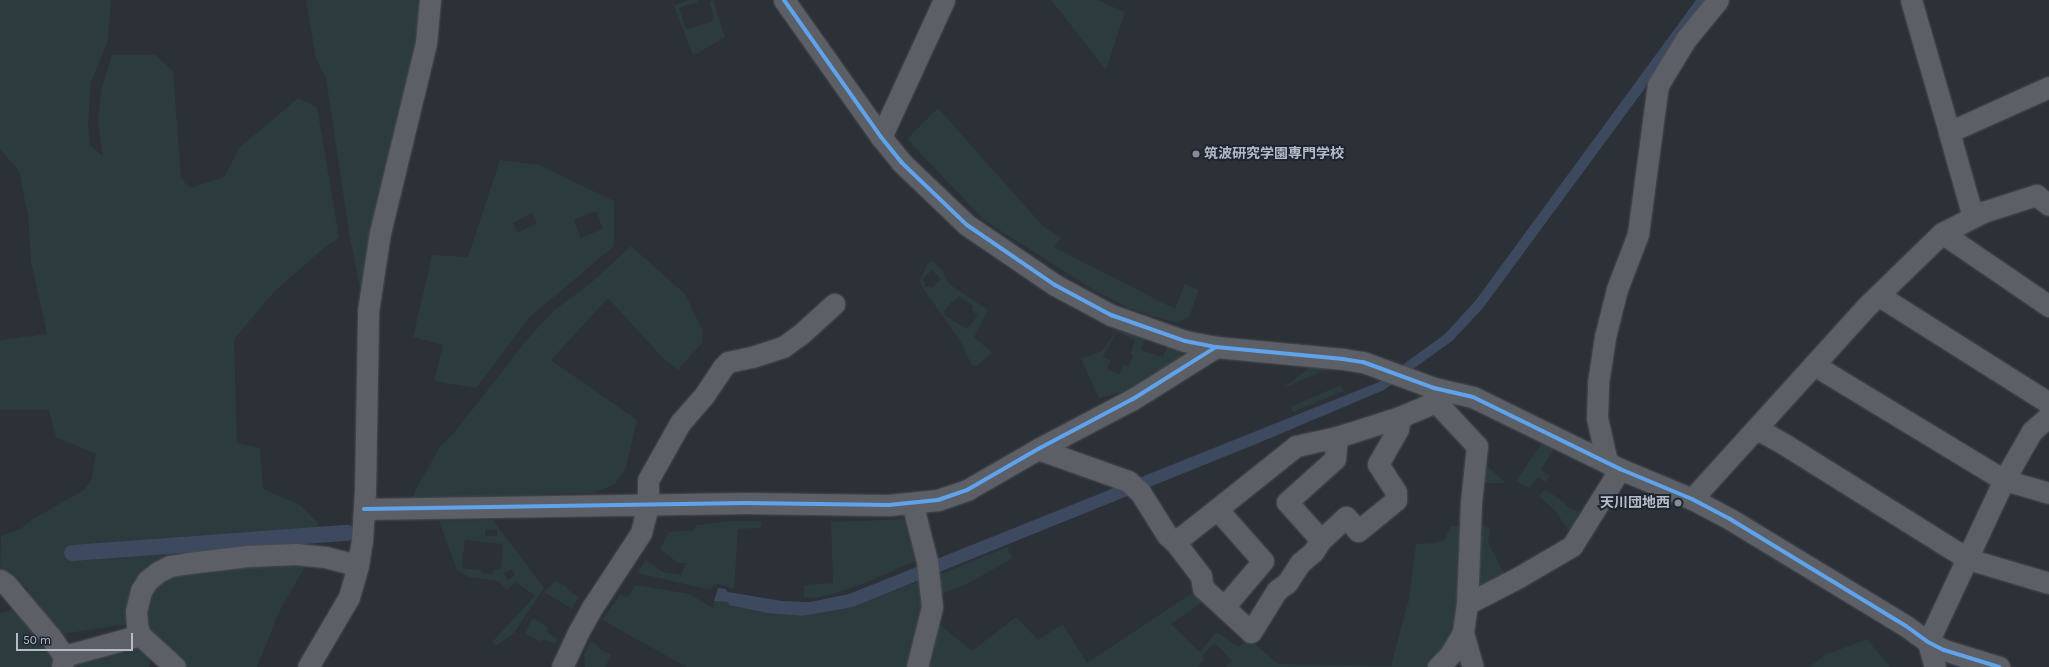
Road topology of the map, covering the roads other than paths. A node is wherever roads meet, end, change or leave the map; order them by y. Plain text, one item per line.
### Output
1 (430, 0) edge
2 (784, 0) edge
3 (944, 0) edge
4 (1718, 0) edge
5 (1911, 0) edge
6 (2049, 87) edge
7 (1949, 132) junction
8 (881, 137) junction
9 (2049, 205) edge
10 (1973, 217) junction
11 (1942, 233) junction
12 (1878, 295) junction
13 (834, 304) dead end
14 (2049, 306) edge
15 (1216, 347) junction
16 (1814, 365) junction
17 (1435, 395) junction
18 (2049, 403) edge
19 (2049, 416) edge
20 (1400, 418) junction
21 (1757, 429) junction
22 (1337, 437) junction
23 (1038, 449) junction
24 (1614, 466) junction
25 (2004, 480) junction
26 (2049, 493) edge
27 (1692, 499) junction
28 (648, 504) junction
29 (915, 504) junction
30 (364, 509) junction
31 (1217, 509) junction
32 (1321, 540) junction
33 (1176, 542) junction
34 (1968, 559) junction
35 (358, 565) junction
36 (0, 580) edge
37 (2049, 583) edge
38 (1466, 604) junction
39 (1224, 607) junction
40 (1463, 633) junction
41 (140, 635) junction
42 (1928, 642) junction
43 (63, 662) edge
44 (564, 666) edge
45 (175, 667) edge
46 (308, 667) edge
47 (917, 667) edge
48 (1438, 667) edge
49 (1473, 667) edge
50 (1935, 667) edge
51 (1999, 667) edge

1 - 30 street
2 - 8 street
3 - 8 street
4 - 24 street
5 - 7 street
6 - 7 street
7 - 10 street
8 - 15 street
9 - 10 street
10 - 11 street
11 - 12 street
11 - 14 street
12 - 16 street
12 - 18 street
13 - 28 street
15 - 17 street
15 - 23 street
16 - 21 street
16 - 25 street
17 - 20 street
17 - 24 street
17 - 38 street
19 - 25 street
20 - 22 street
20 - 32 street
21 - 27 street
21 - 34 street
22 - 31 street
22 - 32 street
23 - 29 street
23 - 33 street
24 - 27 street
24 - 38 street
25 - 26 street
25 - 34 street
27 - 42 street
28 - 29 street
28 - 30 street
28 - 44 street
29 - 47 street
30 - 35 street
31 - 33 street
31 - 39 street
32 - 39 street
33 - 39 street
34 - 37 street
34 - 42 street
35 - 41 street
35 - 46 street
36 - 43 street
38 - 40 street
40 - 48 street
40 - 49 street
41 - 43 street
41 - 45 street
42 - 50 street
42 - 51 street

